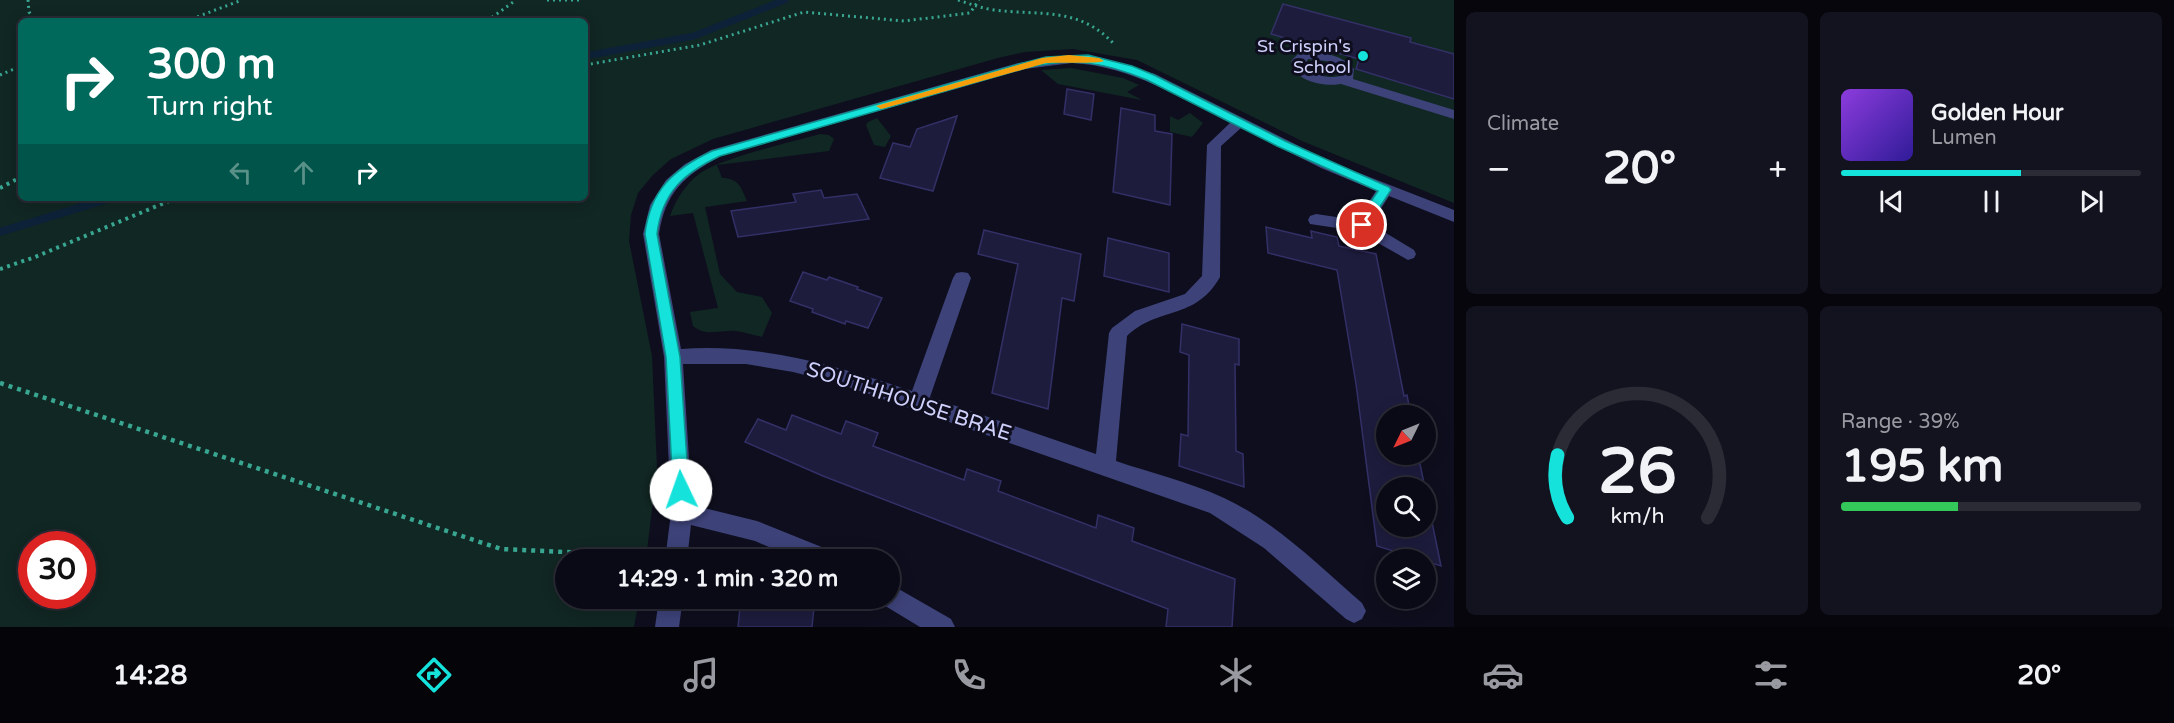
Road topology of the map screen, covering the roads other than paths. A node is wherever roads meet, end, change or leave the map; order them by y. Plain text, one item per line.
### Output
1 (1342, 80) dead end
2 (1454, 115) edge
3 (1239, 123) junction
4 (1385, 190) junction
5 (1454, 216) edge
6 (1316, 220) dead end
7 (1362, 225) junction
8 (1408, 254) dead end
9 (962, 278) dead end
10 (673, 357) junction
11 (918, 403) junction
12 (1105, 466) junction
13 (682, 513) junction
14 (677, 549) edge
15 (800, 549) edge
16 (900, 602) edge
17 (669, 609) edge
18 (1354, 611) dead end
19 (667, 627) edge
20 (943, 627) edge

1 - 2 street
3 - 4 street
3 - 10 street
3 - 12 street
4 - 5 street
4 - 7 street
6 - 7 street
7 - 8 street
9 - 11 street
10 - 11 street, SOUTHHOUSE BRAE
10 - 13 street
11 - 12 street, SOUTHHOUSE BRAE
12 - 18 street, SOUTHHOUSE BRAE
13 - 14 street
13 - 15 street
16 - 20 street
17 - 19 street

